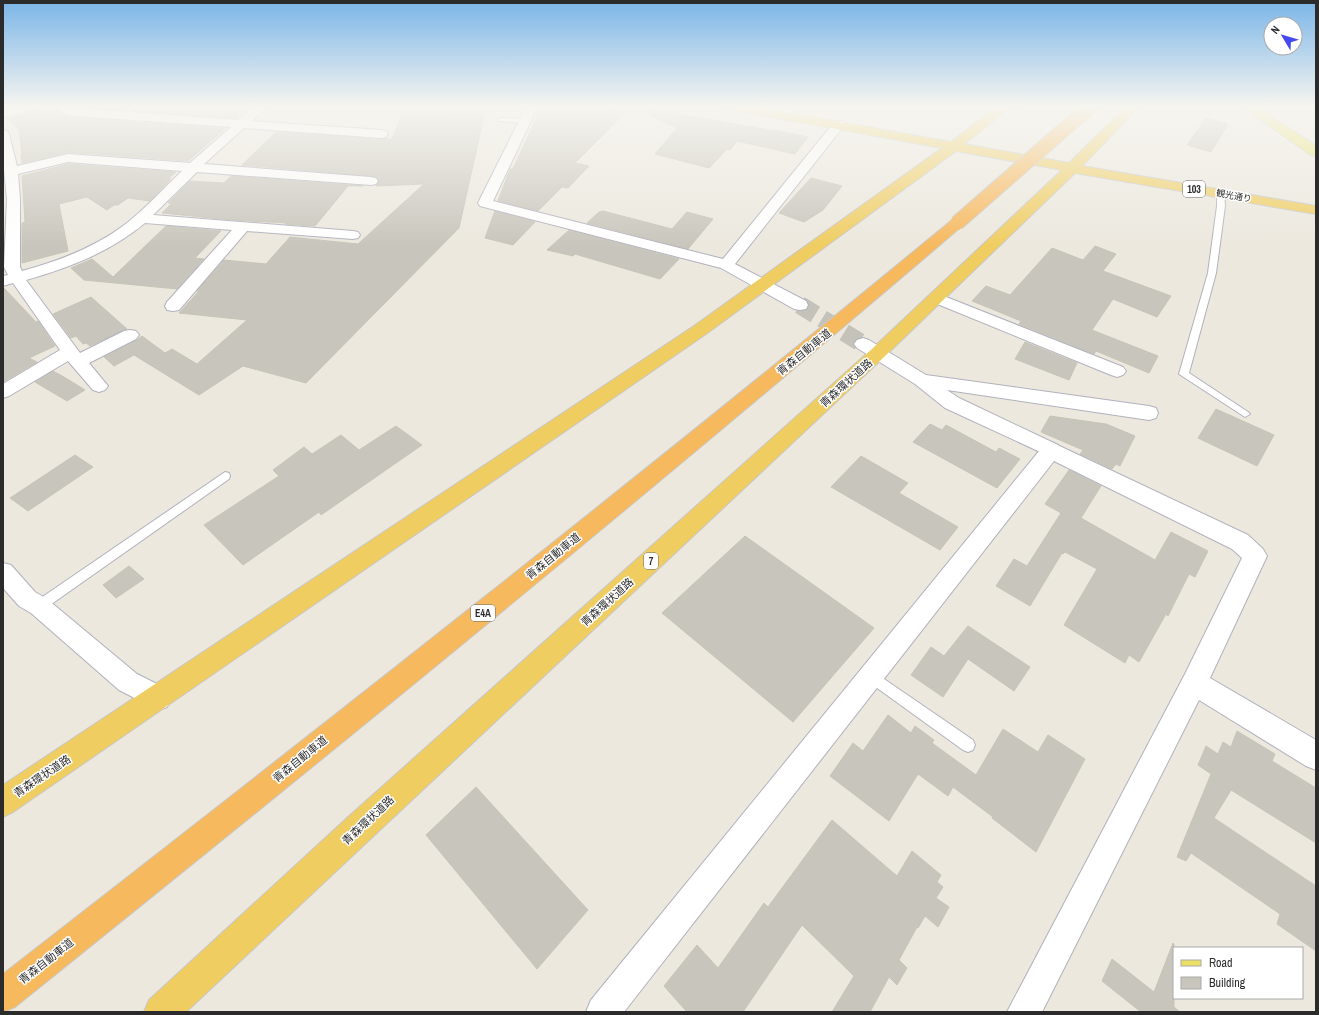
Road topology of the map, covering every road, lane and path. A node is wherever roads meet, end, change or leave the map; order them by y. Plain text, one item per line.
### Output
1 (9, 152) edge
2 (210, 152) edge
3 (511, 152) edge
4 (816, 152) edge
5 (945, 152) edge
6 (988, 152) edge
7 (1039, 152) edge
8 (1087, 152) edge
9 (194, 167) junction
10 (1072, 168) junction
11 (13, 171) junction
12 (371, 181) dead end
13 (1220, 193) junction
14 (1316, 210) edge
15 (142, 218) junction
16 (8, 226) edge
17 (242, 227) junction
18 (353, 235) dead end
19 (726, 265) junction
20 (10, 279) edge
21 (763, 285) junction
22 (936, 298) junction
23 (800, 305) tunnel mouth
24 (173, 306) dead end
25 (130, 335) dead end
26 (871, 349) junction
27 (74, 356) junction
28 (1117, 371) dead end
29 (921, 380) junction
30 (99, 386) dead end
31 (3, 392) edge
32 (1149, 413) dead end
33 (1245, 414) dead end
34 (1051, 450) junction
35 (225, 476) dead end
36 (3, 572) edge
37 (39, 606) junction
38 (871, 676) junction
39 (1194, 683) junction
40 (158, 698) junction
41 (968, 745) dead end
42 (1316, 756) edge
43 (3, 802) edge
44 (3, 995) edge
45 (161, 1012) edge
46 (603, 1012) edge
47 (1024, 1012) edge

1 - 11 street
2 - 9 street
3 - 19 street
4 - 19 street
5 - 21 highway, 青森環状道路
6 - 10 highway, 観光通り / 103
7 - 44 highway, 青森自動車道 / E4A, bridge
8 - 10 highway, 青森環状道路 / 7
9 - 11 street
9 - 12 street
9 - 15 street
10 - 13 highway, 観光通り / 103
10 - 22 highway, 青森環状道路 / 7
11 - 16 street
13 - 14 highway, 観光通り / 103
13 - 33 lane
15 - 17 street
15 - 20 street
16 - 20 street
17 - 18 street
17 - 24 street
19 - 21 street
20 - 27 street
21 - 23 street
21 - 40 highway, 青森環状道路
22 - 26 highway, 青森環状道路 / 7
22 - 28 street
25 - 27 street
26 - 29 street
26 - 45 highway, 青森環状道路 / 7
27 - 30 street
27 - 31 street
29 - 32 street
29 - 34 street
34 - 38 street
34 - 39 street
35 - 37 lane
36 - 37 street
37 - 40 street
38 - 41 lane
38 - 46 street
39 - 42 street
39 - 47 street
40 - 43 highway, 青森環状道路

